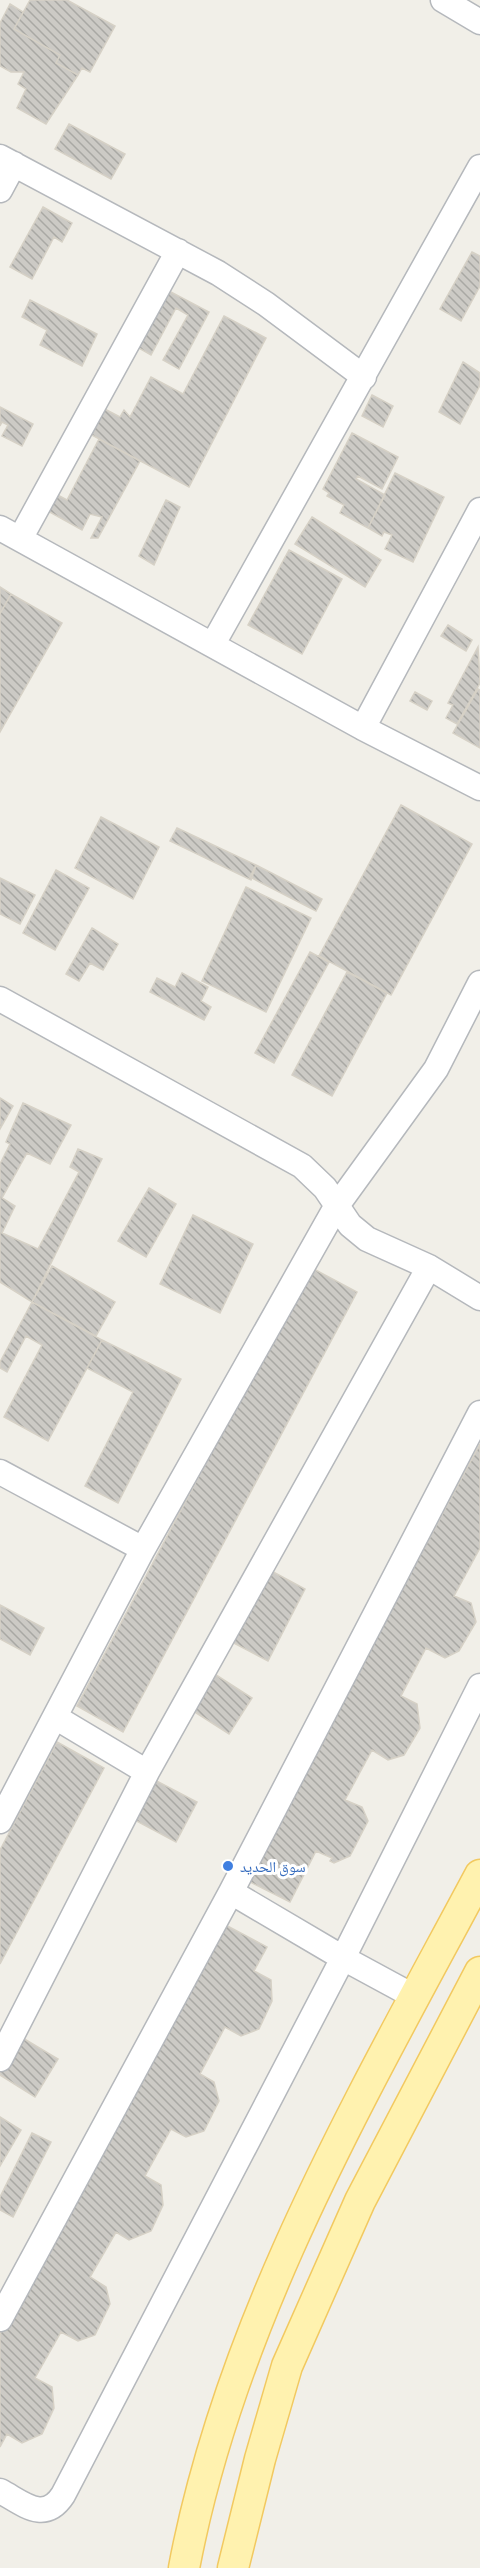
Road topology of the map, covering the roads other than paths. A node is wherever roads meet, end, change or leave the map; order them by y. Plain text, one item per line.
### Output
1 (443, 0) edge
2 (478, 16) edge
3 (7, 161) edge
4 (480, 167) edge
5 (0, 190) edge
6 (177, 251) junction
7 (364, 377) junction
8 (480, 510) edge
9 (10, 533) edge
10 (213, 644) junction
11 (363, 728) junction
12 (480, 788) edge
13 (480, 983) edge
14 (0, 999) edge
15 (336, 1207) junction
16 (429, 1267) junction
17 (480, 1298) edge
18 (480, 1413) edge
19 (0, 1472) edge
20 (143, 1549) junction
21 (480, 1686) edge
22 (55, 1717) junction
23 (147, 1772) junction
24 (0, 1821) edge
25 (480, 1875) edge
26 (231, 1892) junction
27 (343, 1958) junction
28 (480, 1972) edge
29 (415, 1997) junction
30 (0, 2059) edge
31 (0, 2319) edge
32 (0, 2491) edge
33 (184, 2568) edge
34 (233, 2568) edge

1 - 2 lane
3 - 5 lane
3 - 6 lane
4 - 7 lane
6 - 7 lane
6 - 9 lane
7 - 10 lane
8 - 11 lane
9 - 10 lane
10 - 11 lane
11 - 12 lane
13 - 15 lane
14 - 15 lane
15 - 16 lane
15 - 20 lane
16 - 17 lane
16 - 23 lane
18 - 26 lane
19 - 20 lane
20 - 22 lane
21 - 27 lane
22 - 23 lane
22 - 24 lane
23 - 30 lane
25 - 29 main road
26 - 27 lane
26 - 31 lane
27 - 29 lane
27 - 32 lane
28 - 34 main road
29 - 33 main road

